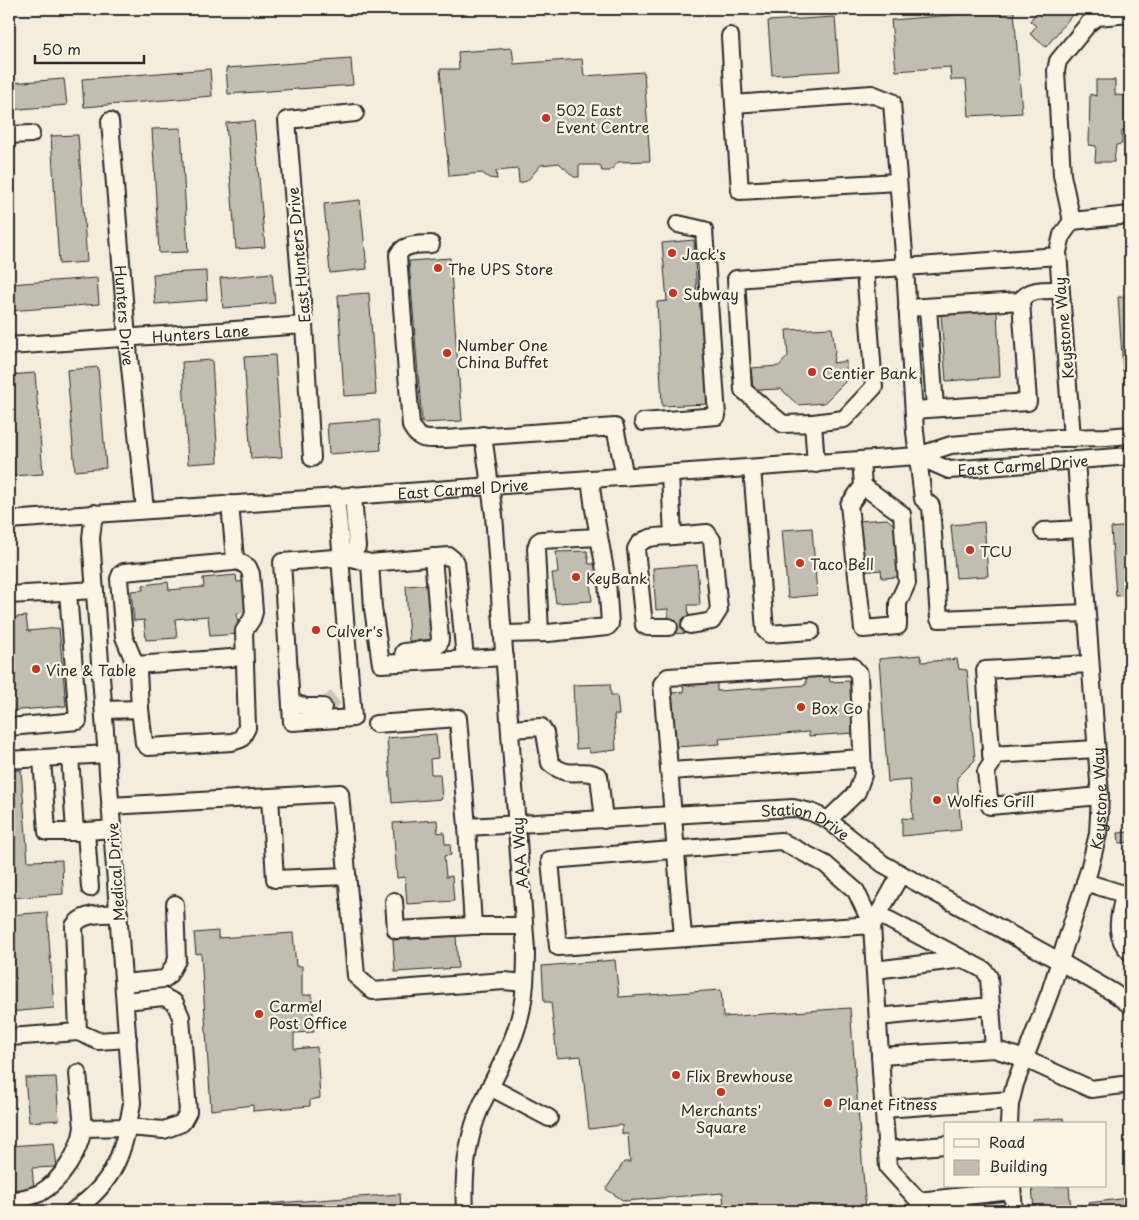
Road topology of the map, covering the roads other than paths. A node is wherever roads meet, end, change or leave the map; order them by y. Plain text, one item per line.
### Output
1 (1130, 14) edge
2 (730, 36) dead end
3 (734, 104) junction
4 (355, 114) dead end
5 (110, 121) dead end
6 (31, 134) dead end
7 (9, 136) edge
8 (898, 182) junction
9 (1130, 216) edge
10 (1072, 221) junction
11 (678, 224) dead end
12 (431, 244) dead end
13 (1058, 256) junction
14 (905, 267) junction
15 (865, 270) junction
16 (1060, 290) junction
17 (1021, 301) junction
18 (928, 307) junction
19 (908, 308) junction
20 (304, 325) junction
21 (127, 338) junction
22 (9, 346) edge
23 (935, 408) junction
24 (914, 410) junction
25 (643, 422) dead end
26 (812, 423) junction
27 (484, 435) junction
28 (1130, 435) edge
29 (1072, 438) junction
30 (918, 456) junction
31 (1130, 456) edge
32 (312, 458) dead end
33 (861, 460) junction
34 (1076, 460) junction
35 (816, 464) junction
36 (752, 468) junction
37 (670, 474) junction
38 (625, 476) junction
39 (590, 479) junction
40 (491, 485) junction
41 (863, 486) junction
42 (353, 495) junction
43 (336, 496) junction
44 (230, 504) junction
45 (145, 510) junction
46 (94, 513) junction
47 (9, 520) edge
48 (1081, 529) junction
49 (1043, 530) dead end
50 (673, 536) junction
51 (598, 537) junction
52 (344, 557) junction
53 (433, 558) junction
54 (235, 559) junction
55 (370, 563) junction
56 (124, 572) junction
57 (94, 582) junction
58 (68, 592) junction
59 (9, 595) edge
60 (344, 608) junction
61 (1086, 614) junction
62 (690, 625) dead end
63 (669, 627) dead end
64 (811, 631) dead end
65 (544, 633) junction
66 (503, 634) junction
67 (380, 654) junction
68 (505, 656) junction
69 (244, 657) junction
70 (465, 659) junction
71 (1090, 664) junction
72 (136, 665) junction
73 (338, 696) dead end
74 (291, 702) junction
75 (323, 707) tunnel mouth
76 (140, 709) junction
77 (104, 710) junction
78 (376, 724) dead end
79 (9, 727) edge
80 (510, 729) junction
81 (1096, 749) junction
82 (107, 754) junction
83 (991, 755) junction
84 (70, 756) junction
85 (42, 758) junction
86 (862, 758) junction
87 (9, 760) edge
88 (670, 771) junction
89 (1100, 796) junction
90 (270, 797) junction
91 (110, 806) junction
92 (673, 815) junction
93 (604, 820) junction
94 (828, 820) junction
95 (517, 824) junction
96 (467, 827) junction
97 (112, 829) junction
98 (81, 831) junction
99 (676, 849) junction
100 (901, 874) junction
101 (347, 876) junction
102 (1085, 882) junction
103 (90, 888) dead end
104 (1127, 895) edge
105 (394, 901) dead end
106 (175, 904) dead end
107 (118, 913) junction
108 (875, 919) junction
109 (473, 926) junction
110 (524, 926) junction
111 (683, 937) junction
112 (1130, 952) edge
113 (963, 959) junction
114 (1059, 961) junction
115 (875, 970) junction
116 (124, 983) junction
117 (525, 983) junction
118 (1114, 993) junction
119 (1130, 999) edge
120 (125, 1001) junction
121 (1130, 1005) edge
122 (991, 1006) junction
123 (878, 1017) junction
124 (78, 1032) junction
125 (9, 1037) edge
126 (128, 1039) junction
127 (994, 1049) junction
128 (880, 1056) junction
129 (1025, 1059) junction
130 (78, 1073) dead end
131 (1130, 1084) edge
132 (490, 1087) junction
133 (1010, 1100) junction
134 (884, 1109) junction
135 (550, 1118) dead end
136 (1009, 1122) edge
137 (128, 1127) junction
138 (83, 1128) junction
139 (944, 1145) edge
140 (887, 1150) junction
141 (1012, 1188) edge
142 (923, 1206) edge
143 (17, 1211) edge
144 (75, 1211) edge
145 (465, 1211) edge
146 (1014, 1211) edge

1 - 10 street
2 - 3 street
3 - 8 street
3 - 8 street
4 - 20 street, East Hunters Drive
5 - 21 street, Hunters Drive
6 - 7 street
8 - 14 street
9 - 10 street
10 - 13 street, Keystone Way
11 - 25 street
12 - 27 street
13 - 14 street
13 - 16 street, Keystone Way
14 - 15 street
14 - 19 street
15 - 26 street
15 - 26 street
16 - 17 street
16 - 29 street, Keystone Way
17 - 18 street
17 - 23 street
18 - 19 street
18 - 23 street
19 - 24 street
20 - 21 street, Hunters Lane
20 - 32 street, East Hunters Drive
21 - 22 street, Hunters Lane
21 - 45 street, Hunters Drive
23 - 24 street
24 - 30 street
26 - 35 street
27 - 38 street
27 - 40 street, AAA Way
28 - 29 street, East Carmel Drive
29 - 30 street, East Carmel Drive
30 - 33 street, East Carmel Drive
30 - 34 street, East Carmel Drive
30 - 61 street
31 - 34 street, East Carmel Drive
33 - 35 street, East Carmel Drive
33 - 41 street
34 - 48 street, Keystone Way
35 - 36 street, East Carmel Drive
36 - 37 street, East Carmel Drive
36 - 64 street
37 - 38 street, East Carmel Drive
37 - 50 street
38 - 39 street, East Carmel Drive
39 - 40 street, East Carmel Drive
39 - 51 street
40 - 42 street, East Carmel Drive
40 - 66 street, AAA Way
41 - 41 street
42 - 43 street, East Carmel Drive
42 - 52 street
43 - 44 street, East Carmel Drive
43 - 52 street
44 - 45 street, East Carmel Drive
44 - 54 street
45 - 46 street, East Carmel Drive
46 - 47 street, East Carmel Drive
46 - 57 street, Medical Drive
48 - 49 street
48 - 61 street, Keystone Way
50 - 62 street
50 - 63 street
51 - 65 street
51 - 65 street
52 - 55 street
52 - 60 street
52 - 74 street
53 - 55 street
53 - 67 street
53 - 70 street
54 - 56 street
54 - 69 street
55 - 67 street
56 - 57 street
56 - 72 street
57 - 58 street
57 - 77 street, Medical Drive
58 - 59 street
58 - 79 street
60 - 73 street
60 - 74 street
61 - 71 street, Keystone Way
65 - 66 street
66 - 68 street, AAA Way
67 - 70 street
68 - 70 street
68 - 80 street, AAA Way
69 - 72 street
69 - 76 street
71 - 81 street, Keystone Way
71 - 83 street
72 - 76 street
74 - 75 street
76 - 77 street
77 - 82 street, Medical Drive
78 - 96 street
80 - 93 street
80 - 95 street, AAA Way
81 - 83 street
81 - 89 street, Keystone Way
82 - 84 street
82 - 91 street, Medical Drive
83 - 89 street
84 - 85 street
84 - 98 street
85 - 87 street
85 - 98 street
86 - 88 street
86 - 88 street
86 - 94 street
88 - 92 street
89 - 102 street, Keystone Way
90 - 91 street
90 - 101 street
90 - 101 street
91 - 97 street, Medical Drive
92 - 93 street, Station Drive
92 - 94 street, Station Drive
92 - 99 street
93 - 95 street, Station Drive
94 - 100 street, Station Drive
95 - 96 street, Station Drive
95 - 110 street, AAA Way
96 - 109 street
97 - 98 street
97 - 107 street, Medical Drive
98 - 103 street
99 - 108 street
99 - 111 street
99 - 111 street
100 - 108 street
100 - 114 street, Station Drive
101 - 117 street
102 - 104 street
102 - 114 street, Keystone Way
104 - 112 street
105 - 109 street
106 - 116 street
107 - 116 street, Medical Drive
107 - 124 street
108 - 111 street
108 - 113 street
108 - 115 street
109 - 110 street
110 - 117 street, AAA Way
113 - 115 street
113 - 122 street
114 - 118 street, Station Drive
114 - 129 street, Keystone Way
115 - 123 street
116 - 120 street, Medical Drive
117 - 132 street, AAA Way
118 - 119 street
118 - 121 street
120 - 126 street, Medical Drive
120 - 137 street
122 - 123 street
122 - 127 street
123 - 128 street
124 - 125 street
124 - 126 street
126 - 137 street, Medical Drive
127 - 128 street
127 - 129 street
128 - 134 street
129 - 131 street
129 - 133 street, Keystone Way
130 - 138 street
132 - 135 street
132 - 145 street, AAA Way
133 - 134 street
133 - 136 street, Keystone Way
134 - 140 street
137 - 138 street
137 - 144 street, Medical Drive
138 - 143 street
139 - 140 street
140 - 142 street
141 - 142 street
141 - 146 street

